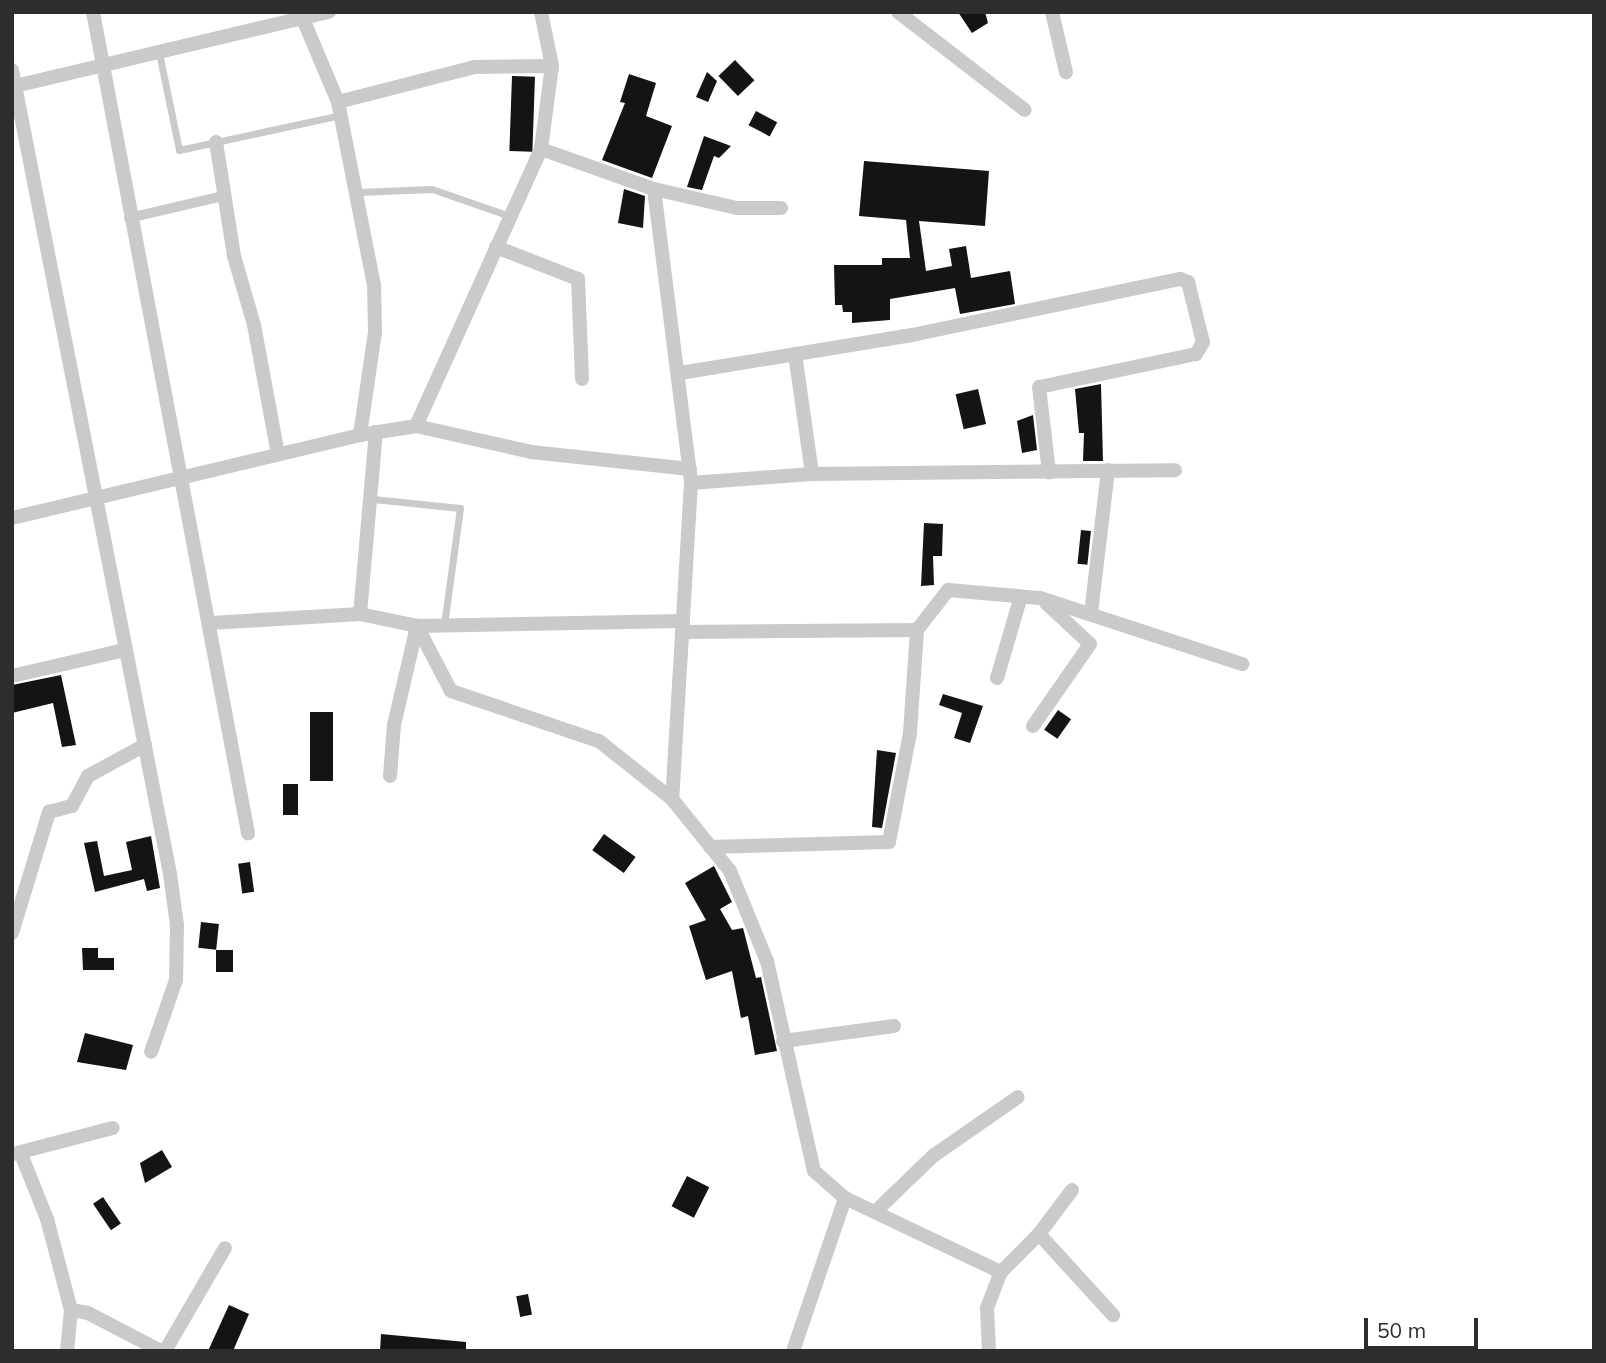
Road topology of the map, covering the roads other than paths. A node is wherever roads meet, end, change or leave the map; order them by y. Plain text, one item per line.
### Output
1 (93, 12) edge
2 (329, 12) edge
3 (541, 12) edge
4 (898, 12) edge
5 (1052, 12) edge
6 (303, 19) junction
7 (159, 53) junction
8 (102, 66) junction
9 (552, 66) junction
10 (12, 70) edge
11 (1066, 72) dead end
12 (15, 86) junction
13 (340, 108) junction
14 (1025, 110) dead end
15 (216, 142) junction
16 (541, 149) junction
17 (654, 189) junction
18 (358, 192) junction
19 (223, 196) junction
20 (781, 208) dead end
21 (510, 216) junction
22 (129, 218) junction
23 (496, 247) junction
24 (795, 354) junction
25 (680, 373) junction
26 (582, 380) dead end
27 (416, 426) junction
28 (376, 432) junction
29 (360, 435) junction
30 (278, 454) junction
31 (1108, 470) junction
32 (1175, 470) dead end
33 (1049, 472) junction
34 (812, 474) junction
35 (690, 476) junction
36 (183, 477) junction
37 (97, 498) junction
38 (373, 499) junction
39 (12, 518) edge
40 (1021, 596) junction
41 (1040, 598) junction
42 (1091, 613) junction
43 (360, 614) junction
44 (211, 623) junction
45 (444, 625) junction
46 (417, 626) junction
47 (682, 626) junction
48 (917, 630) junction
49 (125, 650) junction
50 (1242, 664) dead end
51 (12, 676) edge
52 (997, 678) dead end
53 (1032, 726) dead end
54 (145, 745) junction
55 (390, 776) dead end
56 (672, 799) junction
57 (248, 833) dead end
58 (710, 847) junction
59 (12, 933) edge
60 (894, 1026) dead end
61 (783, 1041) junction
62 (151, 1052) dead end
63 (1018, 1097) dead end
64 (113, 1128) dead end
65 (17, 1154) edge
66 (1072, 1190) dead end
67 (845, 1198) junction
68 (874, 1212) junction
69 (1039, 1234) junction
70 (225, 1248) dead end
71 (1001, 1272) junction
72 (71, 1310) junction
73 (1113, 1315) dead end
74 (67, 1351) edge
75 (163, 1351) edge
76 (793, 1351) edge
77 (989, 1351) edge

1 - 8 street
2 - 6 street
3 - 9 street
4 - 14 street
5 - 11 street
6 - 7 street
6 - 13 street
7 - 8 street
7 - 15 lane
8 - 12 street
8 - 22 street
9 - 13 street
9 - 16 street
10 - 12 street
12 - 37 street
13 - 15 lane
13 - 18 street
15 - 19 street
16 - 17 street
16 - 21 street
17 - 20 street
17 - 25 street
18 - 21 lane
18 - 29 street
19 - 22 street
19 - 30 street
21 - 23 street
22 - 36 street
23 - 26 street
23 - 27 street
24 - 25 street
24 - 33 street
24 - 34 street
25 - 35 street
27 - 28 street
27 - 35 street
28 - 29 street
28 - 38 street
29 - 30 street
30 - 36 street
31 - 32 street
31 - 33 street
31 - 42 street
33 - 34 street
34 - 35 street
35 - 47 street
36 - 37 street
36 - 44 street
37 - 39 street
37 - 49 street
38 - 43 street
38 - 45 lane
40 - 41 street
40 - 48 street
40 - 52 street
41 - 42 street
41 - 53 street
42 - 50 street
43 - 44 street
43 - 46 street
44 - 57 street
45 - 46 street
45 - 47 street
46 - 55 street
46 - 56 street
47 - 48 street
47 - 56 street
48 - 58 street
49 - 51 street
49 - 54 street
54 - 59 street
54 - 62 street
56 - 58 street
58 - 61 street
60 - 61 street
61 - 67 street
63 - 68 street
64 - 65 street
65 - 72 street
66 - 69 street
67 - 68 street
67 - 76 street
68 - 71 street
69 - 71 street
69 - 73 street
70 - 75 street
71 - 77 street
72 - 74 street
72 - 75 street

